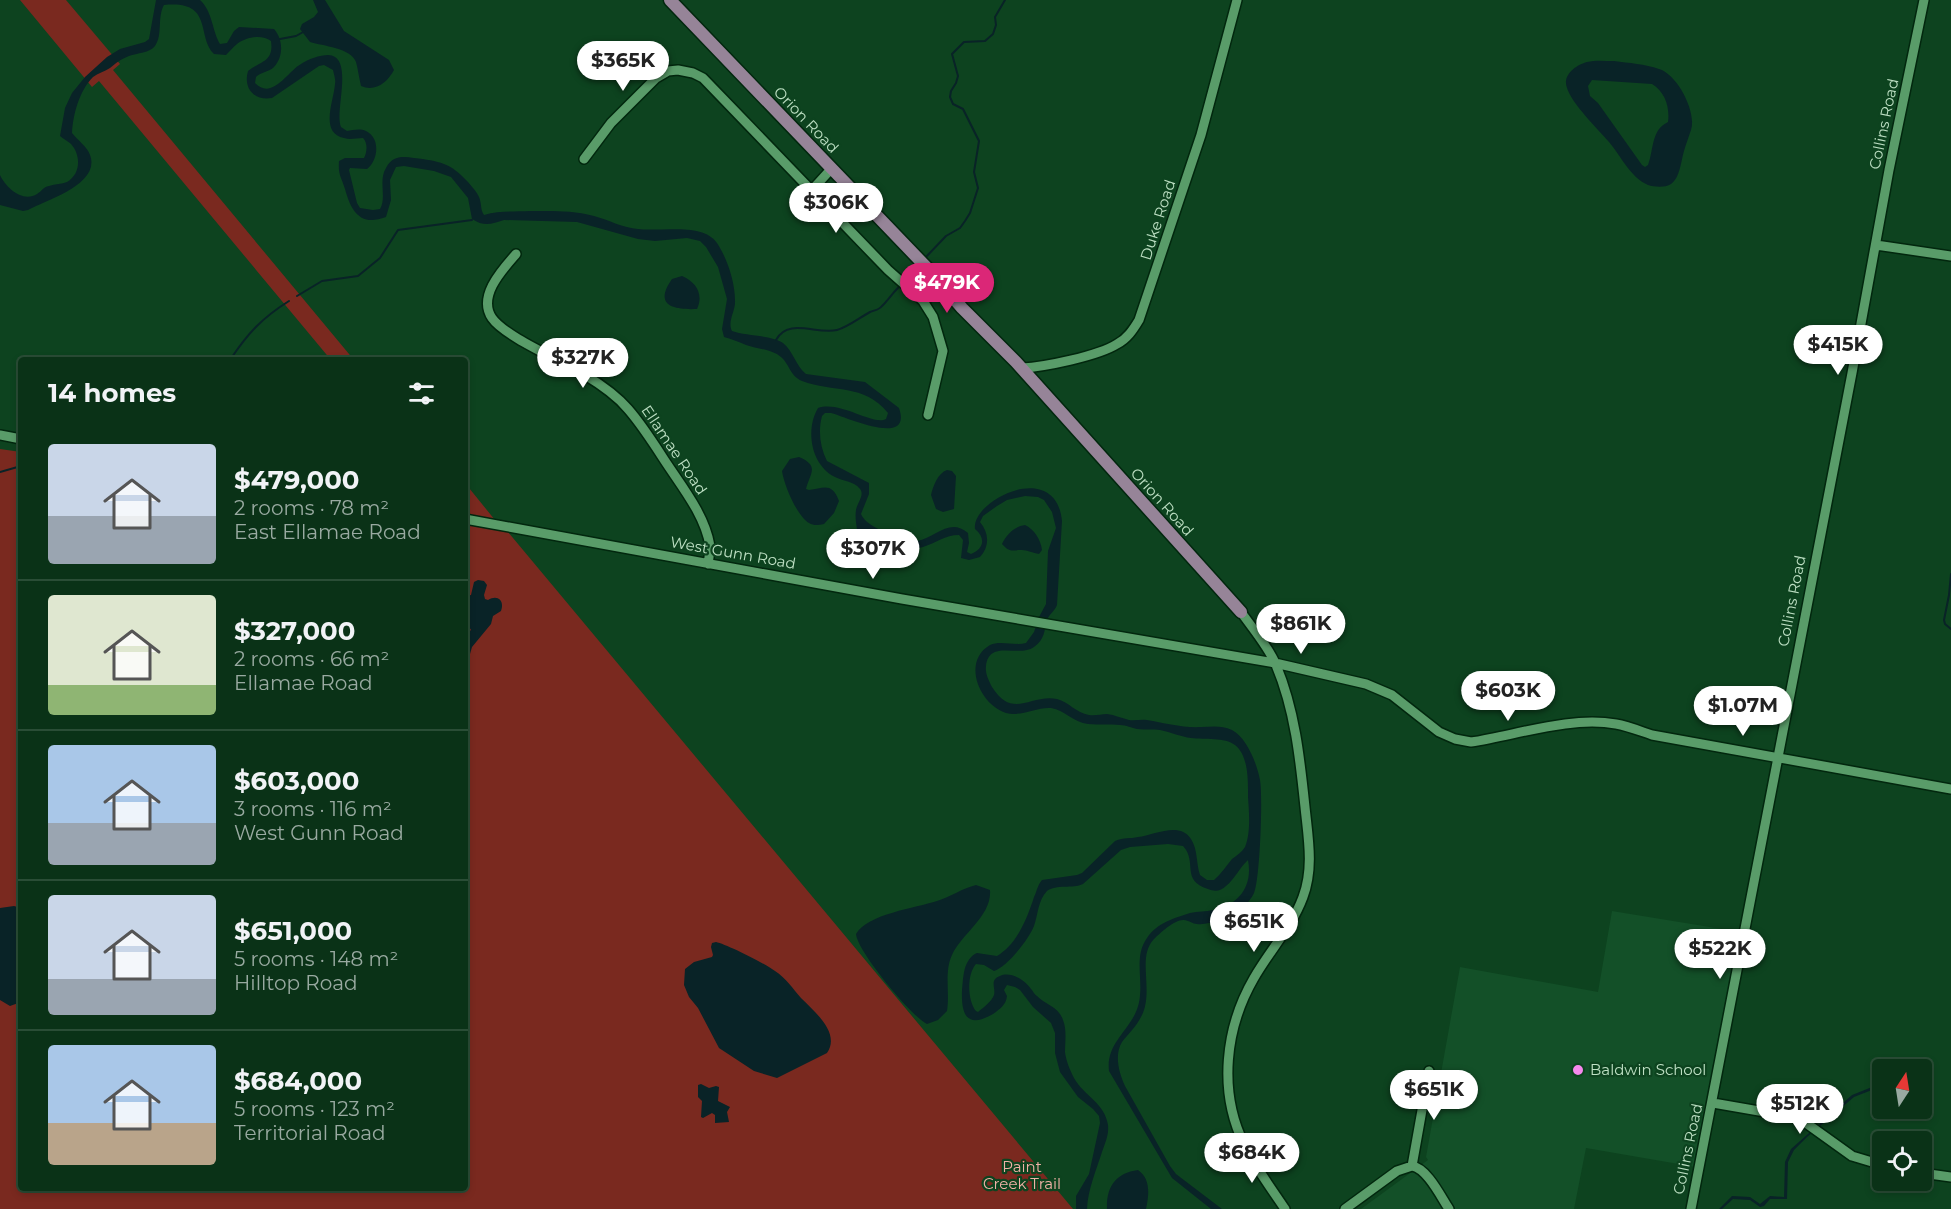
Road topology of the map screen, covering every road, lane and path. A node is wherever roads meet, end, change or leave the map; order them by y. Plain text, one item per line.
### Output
1 (670, 0) edge
2 (1237, 0) edge
3 (1924, 0) edge
4 (584, 159) dead end
5 (832, 168) junction
6 (812, 190) junction
7 (1876, 244) junction
8 (516, 254) dead end
9 (1951, 256) edge
10 (944, 287) junction
11 (923, 302) junction
12 (1022, 368) junction
13 (928, 415) dead end
14 (0, 435) edge
15 (18, 438) edge
16 (468, 520) edge
17 (708, 564) junction
18 (1241, 612) joint
19 (1275, 663) junction
20 (1778, 757) junction
21 (1951, 789) edge
22 (1429, 1071) dead end
23 (1713, 1103) junction
24 (1872, 1163) edge
25 (1412, 1166) junction
26 (1932, 1174) edge
27 (1951, 1177) edge
28 (1285, 1209) edge
29 (1345, 1209) edge
30 (1449, 1209) edge
31 (1691, 1209) edge

1 - 5 main road, Orion Road
2 - 12 street, Duke Road
3 - 7 street, Collins Road
4 - 6 street
5 - 6 street
5 - 10 main road, Orion Road
6 - 11 street
7 - 9 street
7 - 20 street, Collins Road
8 - 17 street, Ellamae Road
10 - 11 street
10 - 12 main road, Orion Road
11 - 13 street
12 - 18 main road, Orion Road
14 - 15 street
16 - 17 street, West Gunn Road
17 - 19 street, West Gunn Road
18 - 19 street, Orion Road
19 - 20 street
19 - 28 street, Orion Road
20 - 21 street
20 - 23 street, Collins Road
22 - 25 street
23 - 24 street
23 - 31 street, Collins Road
25 - 29 street
25 - 30 street
26 - 27 street

